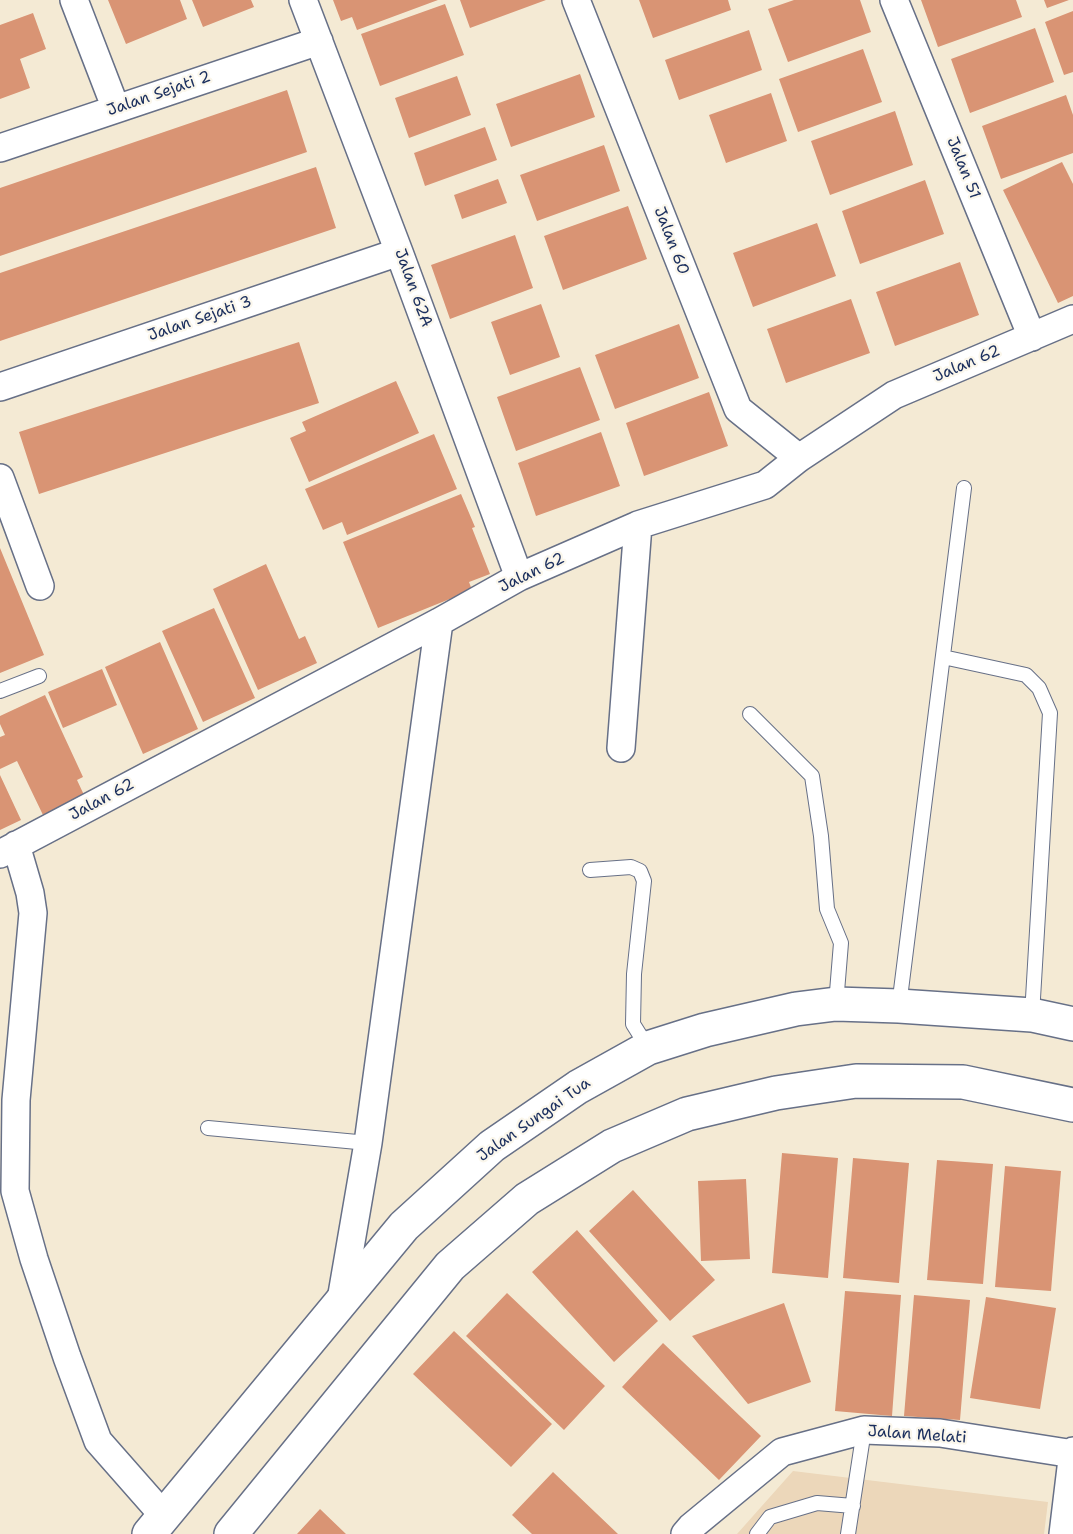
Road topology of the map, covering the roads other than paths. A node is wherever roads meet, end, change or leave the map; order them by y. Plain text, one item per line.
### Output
1 (74, 0) edge
2 (303, 0) edge
3 (576, 0) edge
4 (894, 0) edge
5 (319, 41) junction
6 (116, 109) junction
7 (0, 148) edge
8 (399, 252) junction
9 (1073, 319) edge
10 (1032, 337) junction
11 (0, 387) edge
12 (799, 458) junction
13 (0, 478) edge
14 (964, 488) dead end
15 (638, 525) junction
16 (519, 577) junction
17 (40, 586) dead end
18 (439, 622) junction
19 (943, 657) junction
20 (39, 676) dead end
21 (0, 691) edge
22 (750, 714) dead end
23 (621, 748) dead end
24 (8, 849) edge
25 (590, 870) dead end
26 (837, 1004) junction
27 (899, 1006) junction
28 (1032, 1015) junction
29 (1073, 1024) edge
30 (648, 1048) junction
31 (1073, 1104) edge
32 (208, 1128) dead end
33 (368, 1143) junction
34 (340, 1300) junction
35 (864, 1430) junction
36 (1073, 1452) edge
37 (853, 1506) junction
38 (157, 1525) edge
39 (231, 1534) edge
40 (685, 1534) edge
41 (757, 1534) edge
42 (848, 1534) edge
43 (1063, 1534) edge

1 - 6 street
2 - 5 street, Jalan 62A
3 - 12 street, Jalan 60
4 - 10 street, Jalan 51
5 - 6 street, Jalan Sejati 2
5 - 8 street, Jalan 62A
6 - 7 street, Jalan Sejati 2
8 - 11 street, Jalan Sejati 3
8 - 16 street, Jalan 62A
9 - 10 street, Jalan 62
10 - 12 street, Jalan 62
12 - 15 street, Jalan 62
13 - 17 street
14 - 19 lane
15 - 16 street, Jalan 62
15 - 23 street
16 - 18 street, Jalan 62
18 - 24 street, Jalan 62
18 - 33 street
19 - 27 lane
19 - 28 lane
20 - 21 lane
22 - 26 lane
24 - 38 street
25 - 30 lane
26 - 27 main road, Jalan Sungai Tua
26 - 30 main road, Jalan Sungai Tua
27 - 28 main road, Jalan Sungai Tua
28 - 29 main road, Jalan Sungai Tua
30 - 34 main road, Jalan Sungai Tua
31 - 39 main road
32 - 33 lane
33 - 34 street
34 - 38 main road, Jalan Sungai Tua
35 - 36 street, Jalan Melati
35 - 37 lane
35 - 40 street, Jalan Melati
36 - 43 street
37 - 41 lane
37 - 42 lane

